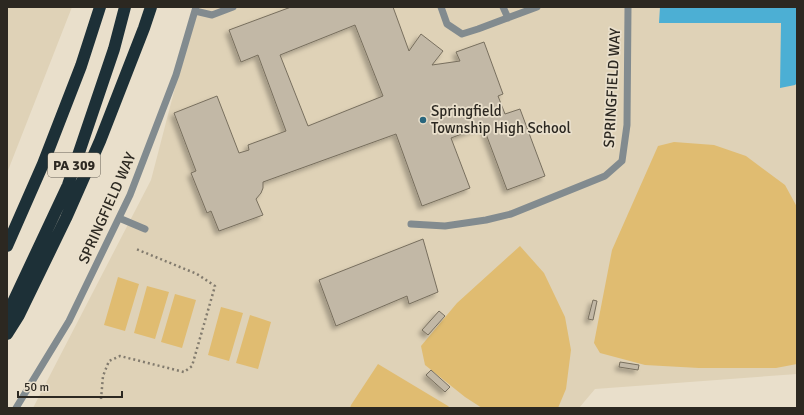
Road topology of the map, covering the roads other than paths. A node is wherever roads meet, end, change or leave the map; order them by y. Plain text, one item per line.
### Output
1 (100, 7) edge
2 (125, 7) edge
3 (151, 7) edge
4 (233, 7) edge
5 (441, 7) edge
6 (504, 7) edge
7 (537, 7) edge
8 (628, 7) edge
9 (195, 9) edge
10 (508, 18) junction
11 (119, 218) junction
12 (411, 224) dead end
13 (145, 229) dead end
14 (7, 246) edge
15 (7, 316) edge
16 (7, 334) edge
17 (16, 408) edge

1 - 14 highway, PA 309
2 - 15 highway, PA 309
3 - 16 highway
4 - 9 lane
5 - 10 lane
6 - 10 lane
7 - 10 lane
8 - 12 lane, SPRINGFIELD WAY
9 - 11 lane, SPRINGFIELD WAY
11 - 13 lane
11 - 17 lane, SPRINGFIELD WAY

